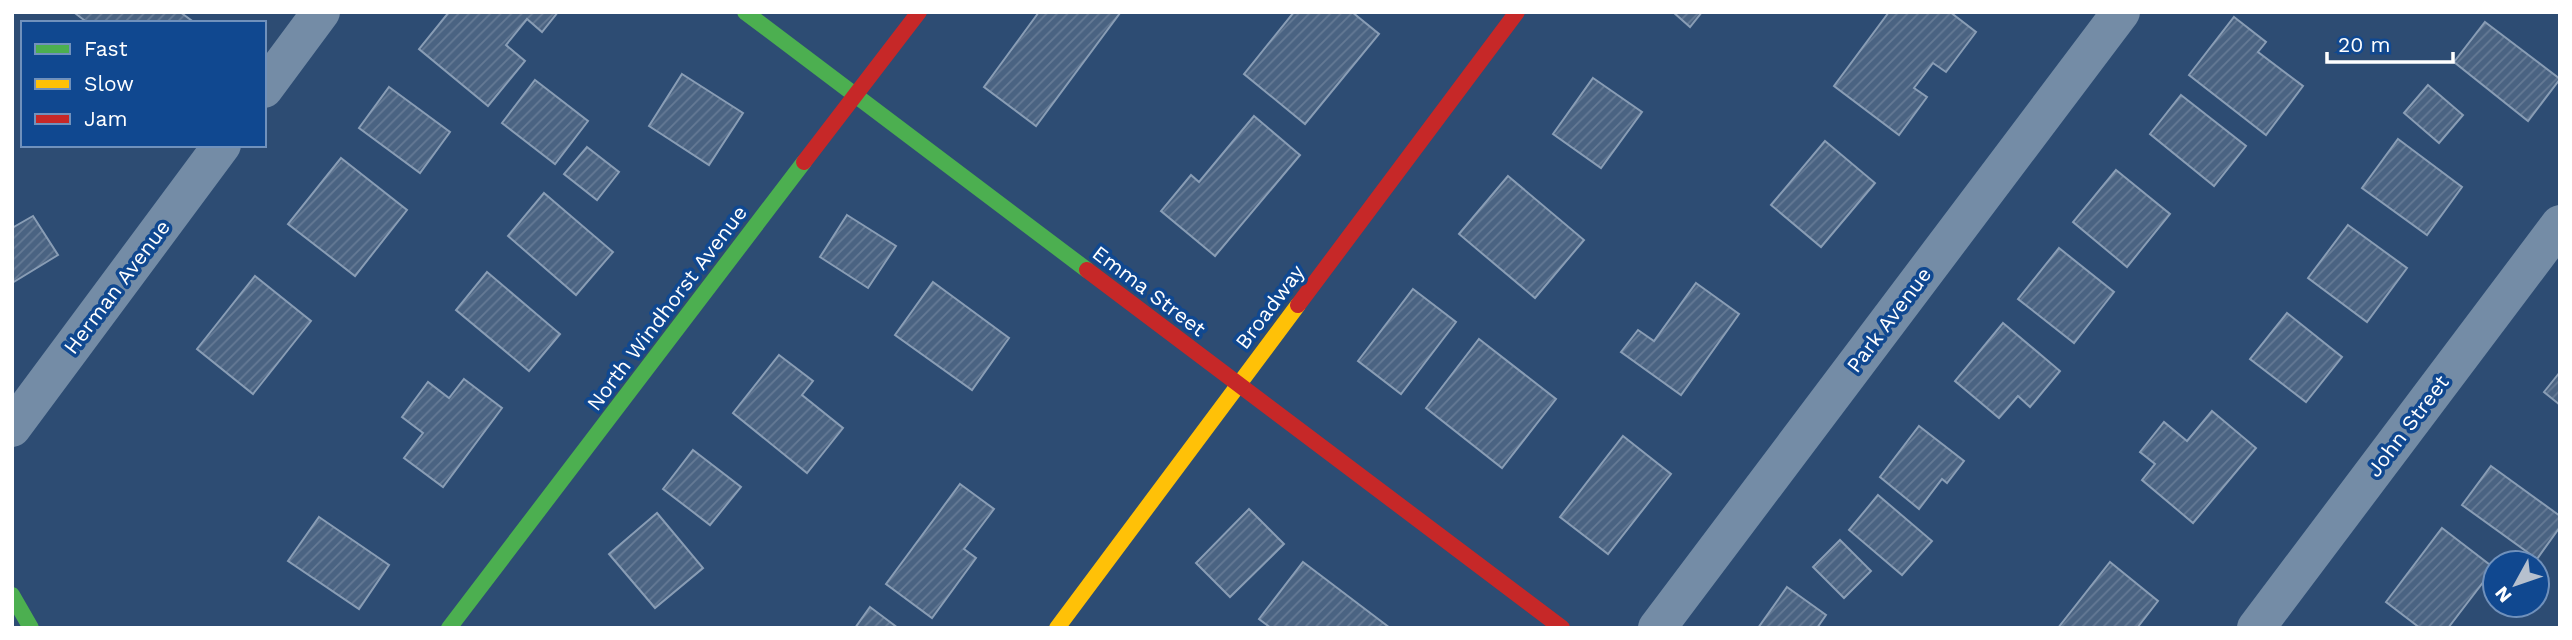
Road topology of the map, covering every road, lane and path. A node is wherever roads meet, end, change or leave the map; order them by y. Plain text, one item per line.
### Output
1 (321, 12) edge
2 (745, 12) edge
3 (919, 12) edge
4 (1517, 12) edge
5 (2121, 12) edge
6 (266, 86) edge
7 (856, 96) junction
8 (221, 147) edge
9 (2560, 224) edge
10 (1238, 384) junction
11 (12, 428) edge
12 (12, 595) edge
13 (31, 628) edge
14 (449, 628) edge
15 (1056, 628) edge
16 (1562, 628) edge
17 (1657, 628) edge
18 (2256, 628) edge

1 - 6 street
2 - 7 street, Emma Street
3 - 7 street, North Windhorst Avenue
4 - 10 street, Broadway
5 - 17 street, Park Avenue
7 - 10 street, Emma Street
7 - 14 street, North Windhorst Avenue
8 - 11 street, Herman Avenue
9 - 18 street, John Street
10 - 15 street, Broadway
10 - 16 street, Emma Street
12 - 13 street

